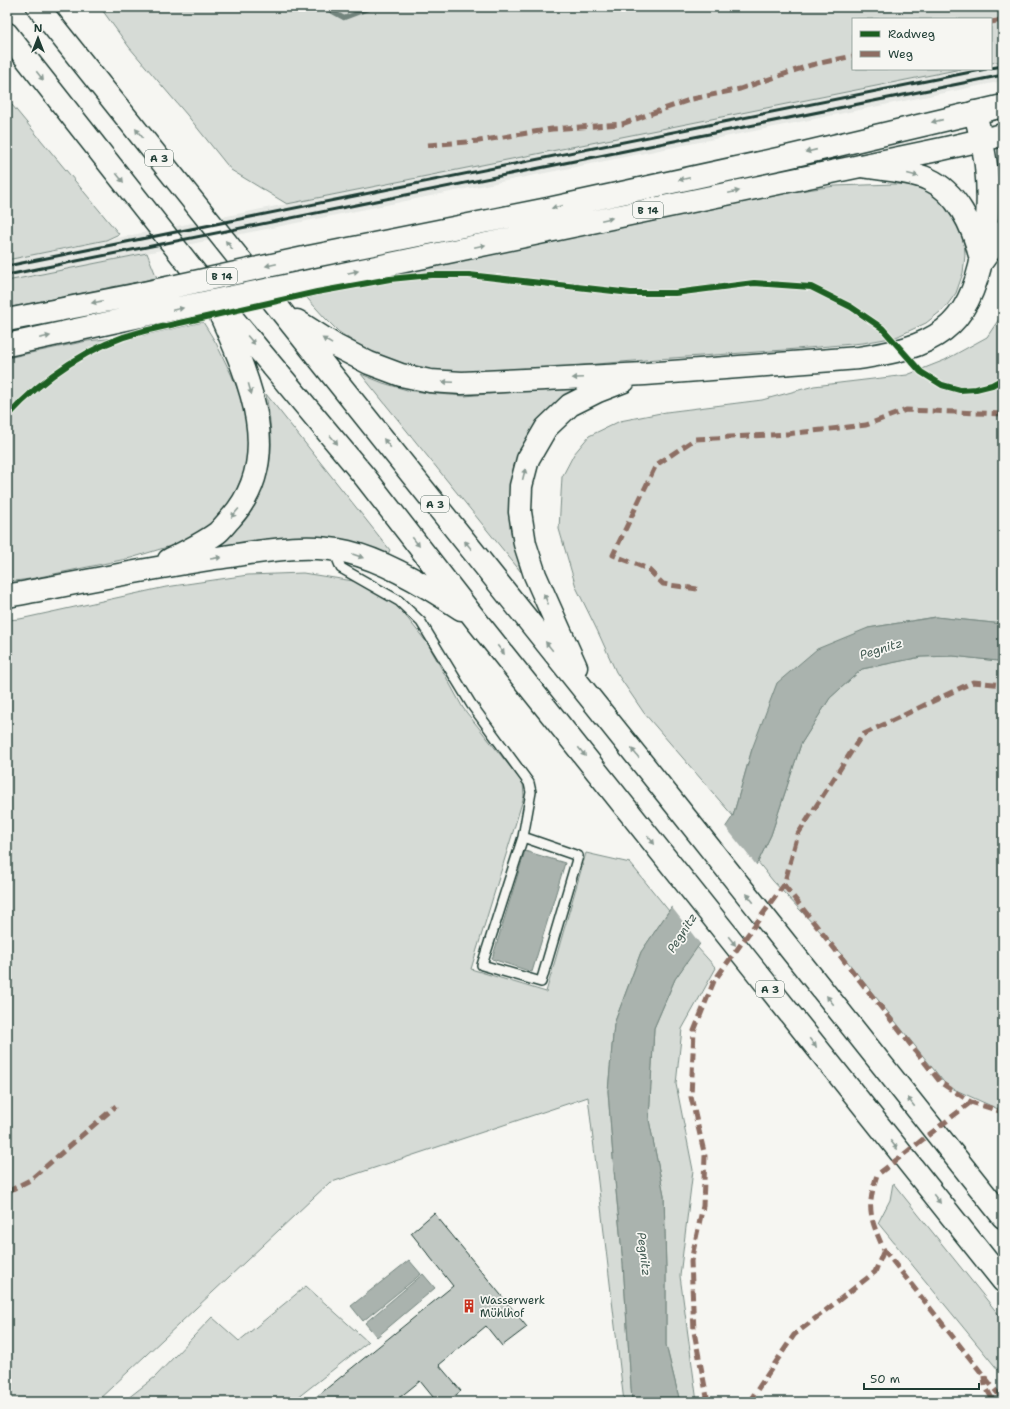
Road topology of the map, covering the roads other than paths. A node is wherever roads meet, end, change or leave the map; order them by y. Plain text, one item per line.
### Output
1 (38, 7) edge
2 (7, 34) edge
3 (1003, 106) edge
4 (975, 112) junction
5 (1003, 135) edge
6 (981, 140) junction
7 (861, 166) junction
8 (1003, 232) edge
9 (981, 262) junction
10 (208, 289) junction
11 (279, 309) junction
12 (7, 320) edge
13 (7, 345) edge
14 (645, 374) junction
15 (333, 549) junction
16 (150, 569) junction
17 (7, 596) edge
18 (476, 620) junction
19 (591, 699) junction
20 (523, 837) junction
21 (1003, 1217) edge
22 (1003, 1281) edge

11 -> 1 main road, A 3
2 -> 10 main road, A 3
3 - 4 main road, B 14
4 - 6 main road
4 -> 12 main road, B 14, bridge
5 - 6 main road, B 14
6 - 7 main road, B 14
6 - 9 main road
7 -> 9 main road
13 -> 7 main road, B 14, bridge
8 - 9 main road
9 - 14 main road
10 -> 16 main road
10 -> 18 main road, A 3
14 -> 11 main road
19 -> 11 main road, A 3
19 -> 14 main road
16 -> 15 main road
15 -> 18 main road
15 - 20 lane
16 - 17 main road
18 -> 22 main road, A 3
21 -> 19 main road, A 3
20 - 20 lane

